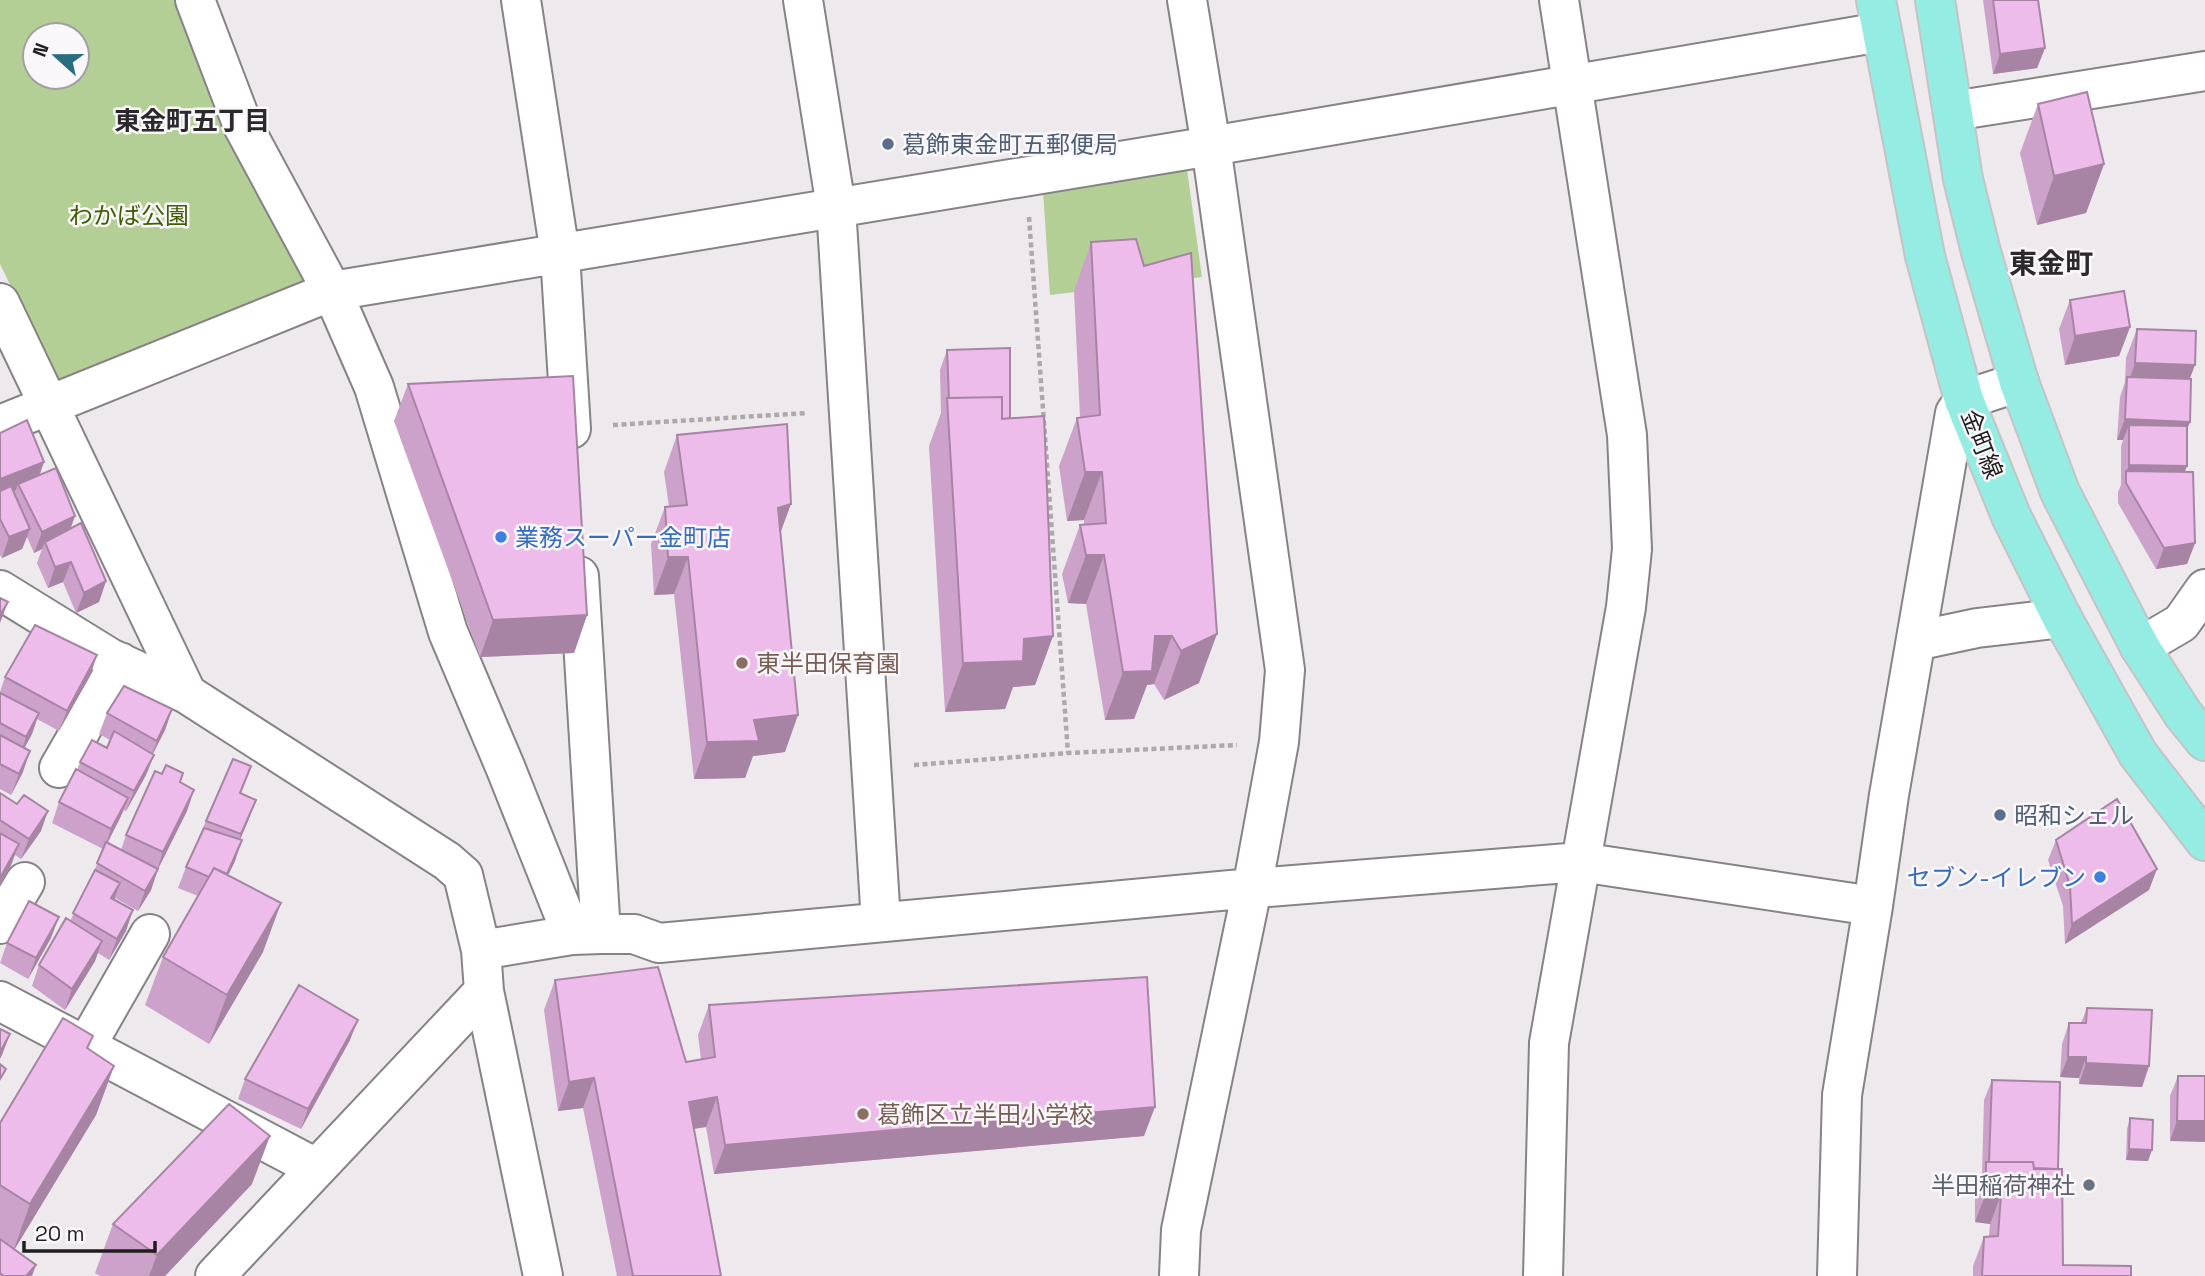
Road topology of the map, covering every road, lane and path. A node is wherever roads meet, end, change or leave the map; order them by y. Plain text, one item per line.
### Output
1 (195, 0) edge
2 (521, 0) edge
3 (803, 0) edge
4 (1187, 0) edge
5 (1559, 0) edge
6 (1935, 0) edge
7 (1879, 16) edge
8 (2205, 71) edge
9 (1573, 86) junction
10 (1953, 111) junction
11 (1211, 146) junction
12 (1027, 175) junction
13 (836, 207) junction
14 (560, 254) junction
15 (332, 290) junction
16 (0, 303) edge
17 (2019, 382) junction
18 (1964, 400) junction
19 (48, 404) junction
20 (849, 410) junction
21 (0, 425) edge
22 (571, 428) junction
23 (573, 469) edge
24 (577, 537) edge
25 (2205, 589) edge
26 (0, 590) edge
27 (2062, 618) junction
28 (1916, 641) junction
29 (2140, 647) junction
30 (120, 662) junction
31 (187, 694) junction
32 (2205, 741) edge
33 (1279, 742) junction
34 (1068, 753) junction
35 (60, 768) dead end
36 (871, 768) junction
37 (2205, 841) edge
38 (1580, 862) junction
39 (25, 882) dead end
40 (1252, 889) junction
41 (1873, 906) junction
42 (881, 922) junction
43 (0, 924) edge
44 (150, 934) dead end
45 (586, 934) junction
46 (481, 950) junction
47 (484, 990) junction
48 (0, 1001) edge
49 (86, 1046) junction
50 (316, 1168) junction
51 (215, 1276) edge
52 (543, 1276) edge
53 (1180, 1276) edge
54 (1543, 1276) edge
55 (1837, 1276) edge

1 - 15 street
2 - 14 street
3 - 13 street
4 - 11 street
5 - 9 street
6 - 10 main road
7 - 9 street
7 - 18 main road, 金町線
8 - 10 street
9 - 11 street
9 - 38 street
10 - 17 main road
11 - 12 street
11 - 33 street
12 - 13 street
12 - 34 path
13 - 14 street
13 - 20 street
14 - 15 street
14 - 22 street
15 - 19 street
15 - 45 street
16 - 19 street
17 - 18 street
17 - 29 main road
18 - 27 main road, 金町線
18 - 28 street
19 - 21 street
19 - 31 street
20 - 22 path
20 - 36 street
22 - 23 street
24 - 45 street
25 - 29 street
26 - 30 street
27 - 28 street
27 - 37 main road, 金町線
28 - 41 street
29 - 32 main road
30 - 31 street
30 - 35 street
31 - 46 street
33 - 34 path
33 - 40 street
34 - 36 path
36 - 42 street
38 - 40 street
38 - 41 street
38 - 54 street
39 - 43 street
40 - 42 street
40 - 53 street
41 - 55 street
42 - 45 street
44 - 49 street
45 - 46 street
46 - 47 street
47 - 50 street
47 - 52 street
48 - 49 street
49 - 50 street
50 - 51 street

